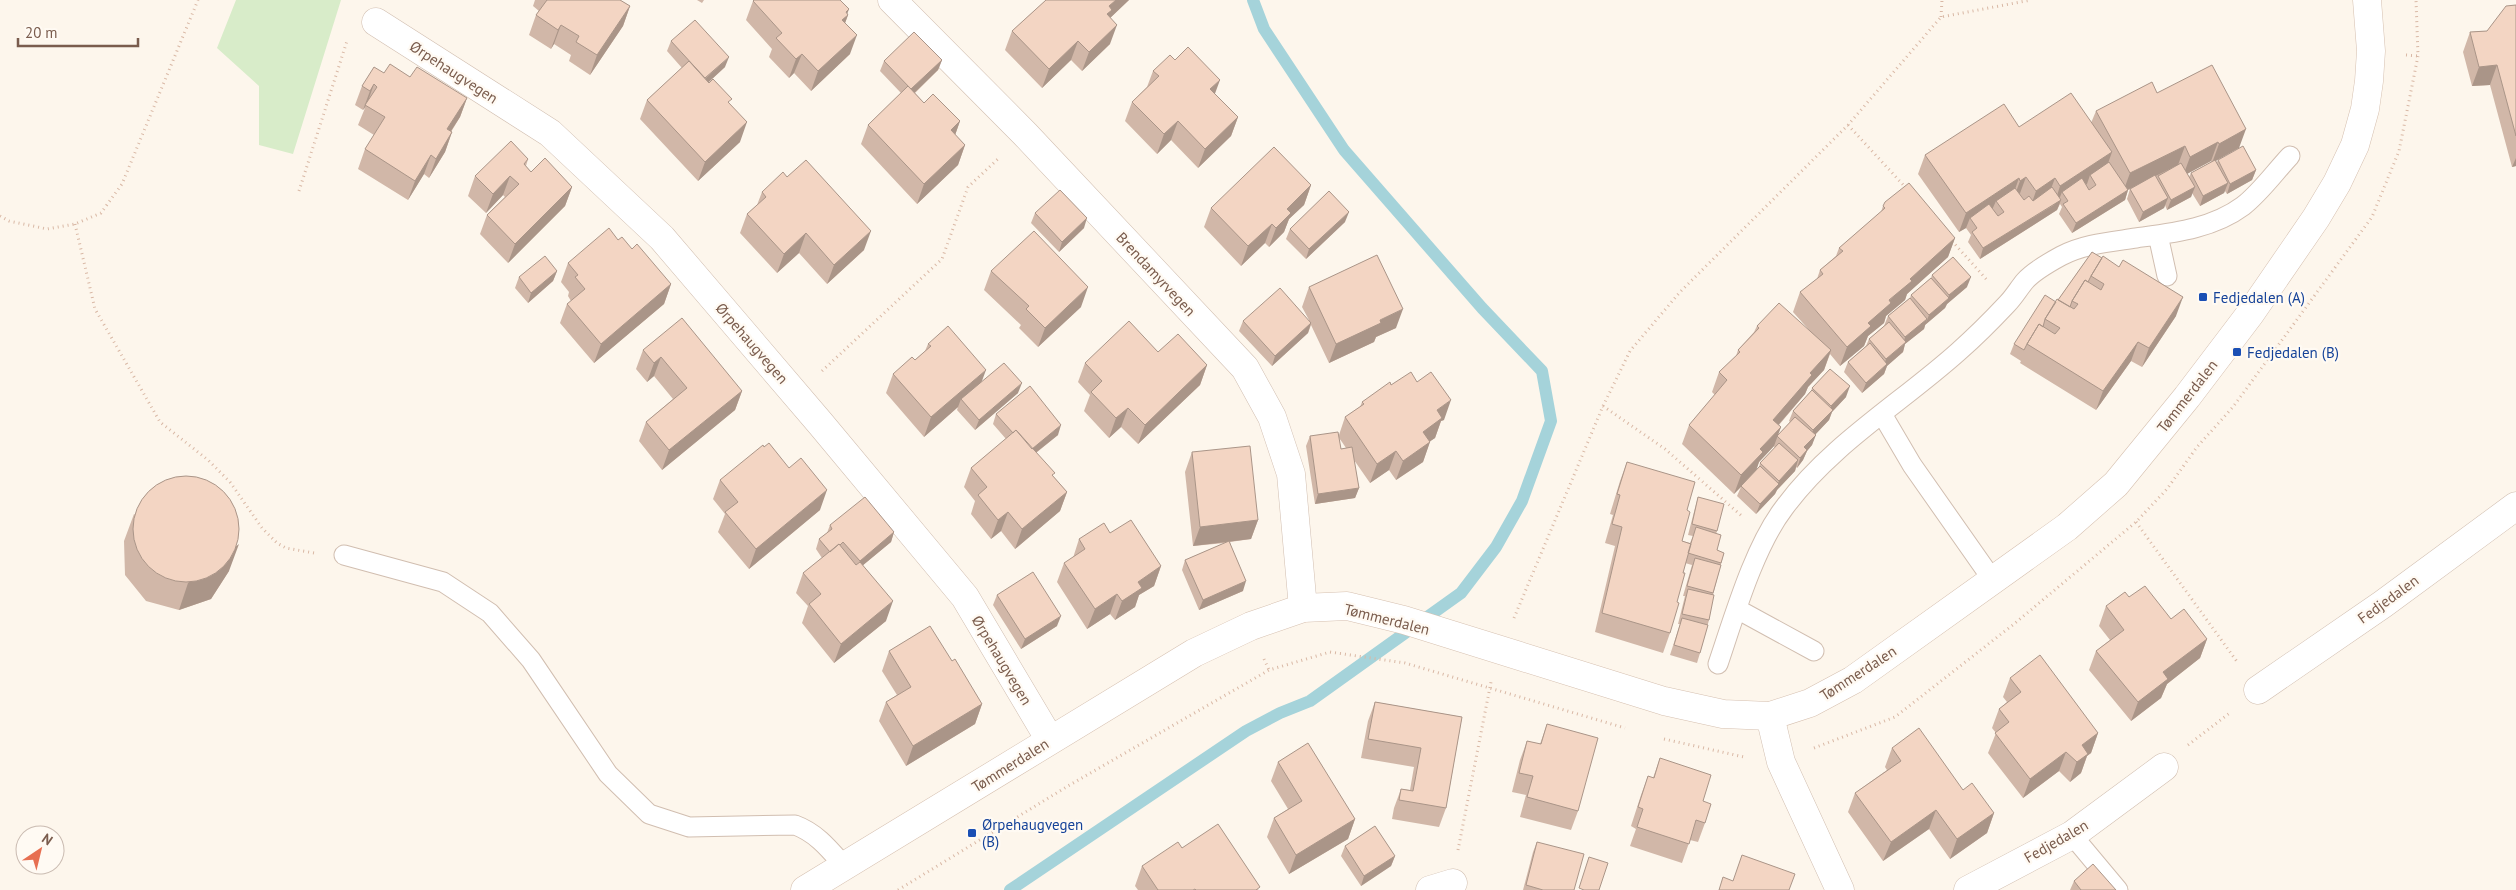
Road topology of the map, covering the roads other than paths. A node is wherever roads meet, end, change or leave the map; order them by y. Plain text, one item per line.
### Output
1 (892, 0) edge
2 (2366, 0) edge
3 (376, 22) dead end
4 (2290, 156) dead end
5 (2158, 235) junction
6 (2167, 276) dead end
7 (1882, 414) junction
8 (2516, 506) edge
9 (344, 555) road end
10 (1992, 579) junction
11 (1303, 608) junction
12 (1737, 609) junction
13 (1814, 651) dead end
14 (1718, 664) dead end
15 (2258, 690) road end
16 (1770, 716) junction
17 (1050, 740) junction
18 (2164, 767) road end
19 (2072, 835) junction
20 (845, 867) junction
21 (805, 890) edge
22 (1840, 890) edge
23 (1968, 890) edge
24 (2118, 890) edge

1 - 11 street, Brendamyrvegen
2 - 10 street, Tømmerdalen
3 - 17 street, Ørpehaugvegen
4 - 5 lane
5 - 6 lane
5 - 7 lane
7 - 10 lane
7 - 12 lane
8 - 15 street, Fedjedalen
9 - 20 lane
10 - 16 street, Tømmerdalen
11 - 16 street, Tømmerdalen
11 - 17 street, Tømmerdalen
12 - 13 lane
12 - 14 lane
16 - 22 street
17 - 20 street, Tømmerdalen
18 - 19 street, Fedjedalen
19 - 23 street, Fedjedalen
19 - 24 lane
20 - 21 street, Tømmerdalen

